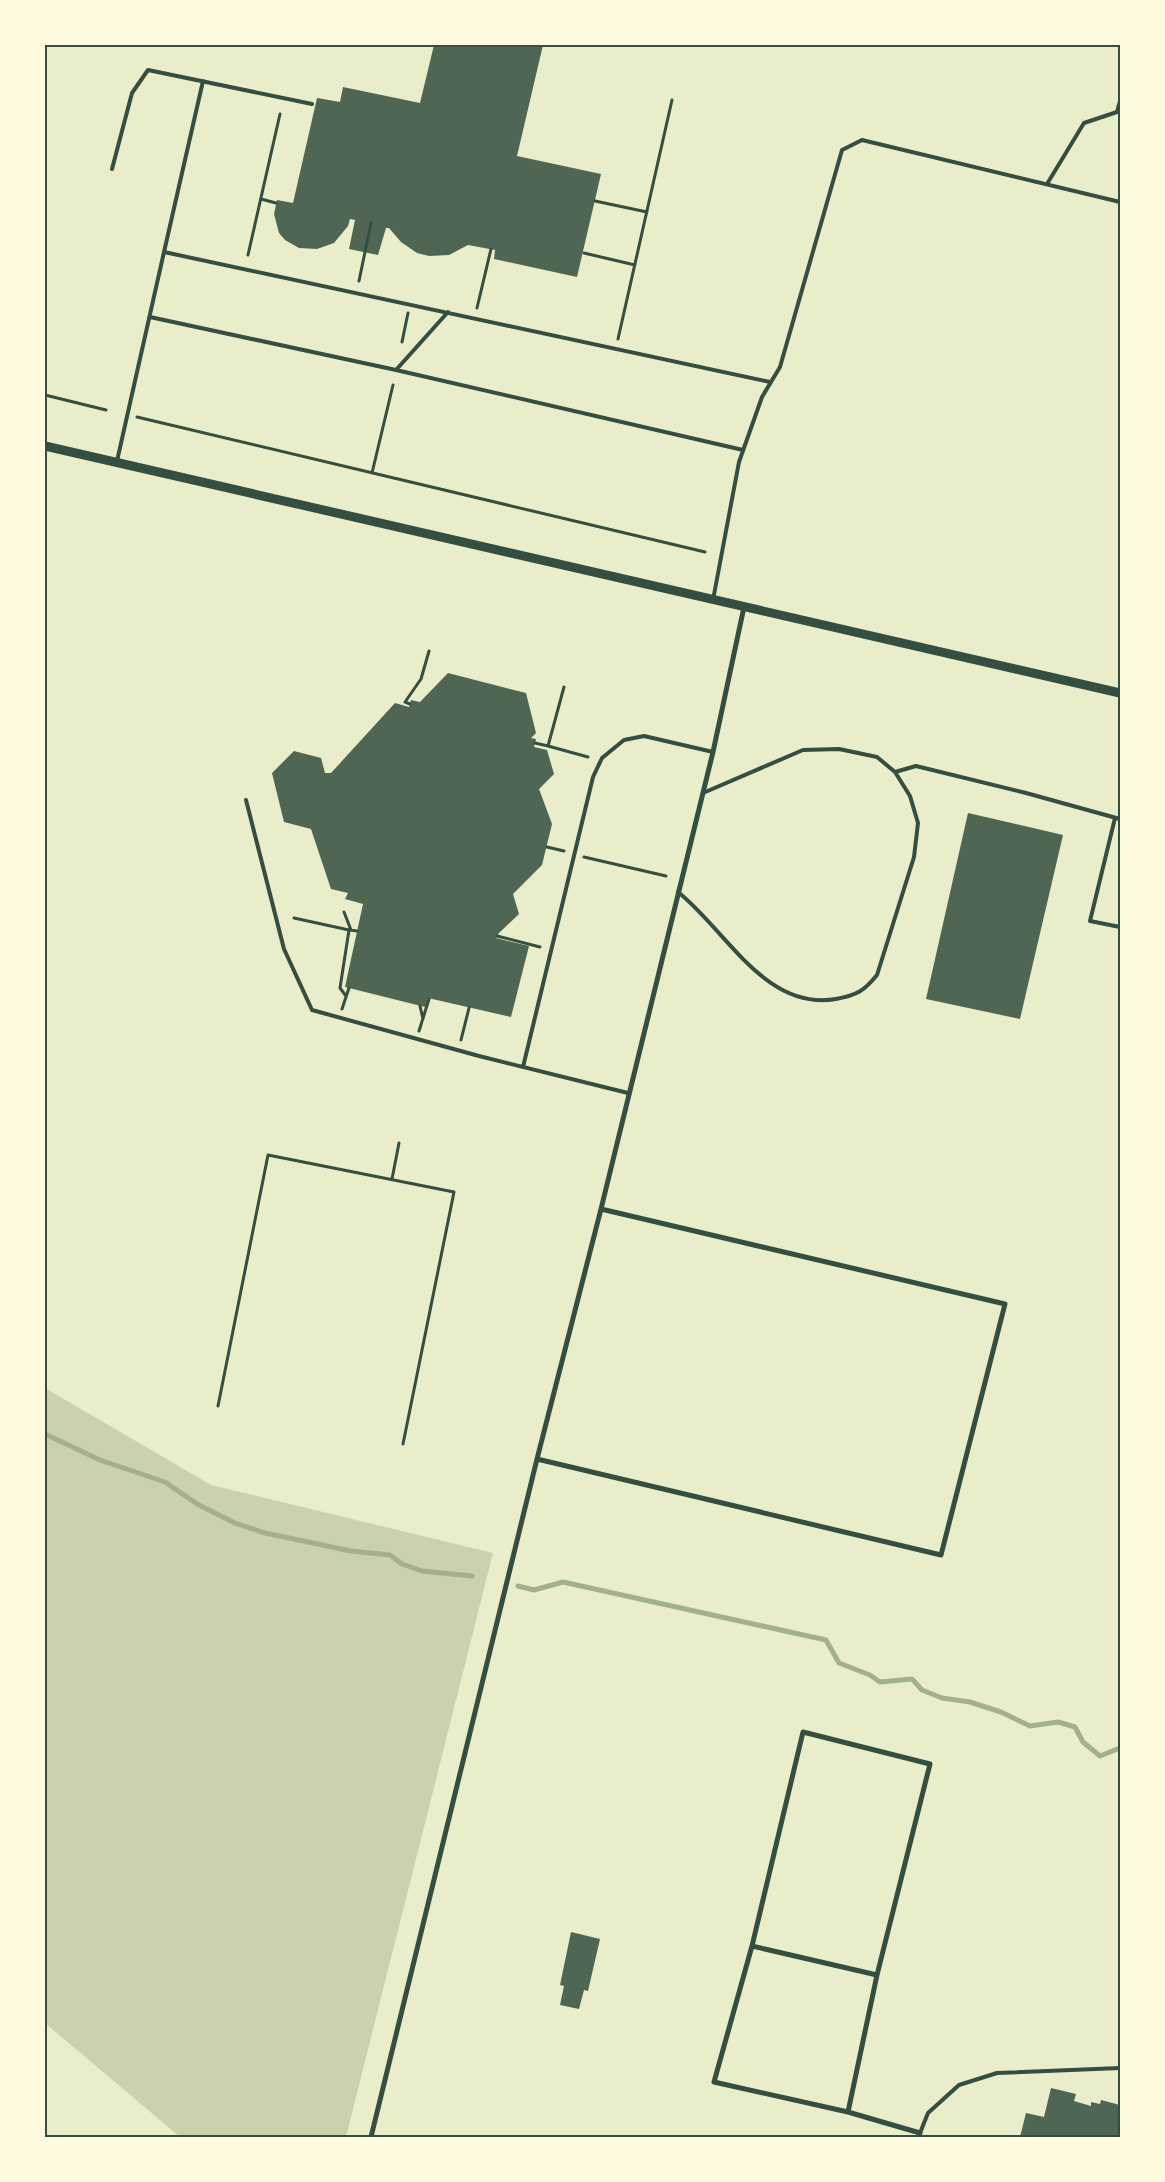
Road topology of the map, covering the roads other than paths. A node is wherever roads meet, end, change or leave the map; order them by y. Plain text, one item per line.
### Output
1 (203, 81) junction
2 (1120, 101) edge
3 (312, 104) dead end
4 (112, 169) dead end
5 (1047, 184) junction
6 (1120, 202) edge
7 (164, 252) junction
8 (448, 312) junction
9 (150, 317) junction
10 (396, 370) junction
11 (770, 382) junction
12 (45, 446) edge
13 (743, 450) junction
14 (116, 462) junction
15 (713, 600) junction
16 (744, 607) junction
17 (1120, 693) edge
18 (713, 752) junction
19 (896, 772) junction
20 (703, 793) junction
21 (246, 800) dead end
22 (1118, 819) edge
23 (678, 892) junction
24 (1120, 927) edge
25 (523, 1067) junction
26 (628, 1093) junction
27 (601, 1209) junction
28 (537, 1459) junction
29 (752, 1946) junction
30 (877, 1974) junction
31 (1120, 2068) edge
32 (848, 2112) junction
33 (919, 2135) edge
34 (371, 2137) edge

1 - 3 lane
1 - 4 lane
1 - 7 lane
2 - 5 lane
5 - 6 lane
5 - 11 lane
7 - 8 lane
7 - 9 lane
8 - 10 lane
8 - 11 lane
9 - 10 lane
9 - 14 lane
10 - 13 lane
11 - 13 lane
12 - 14 street
13 - 15 lane
14 - 15 street
15 - 16 street
16 - 17 street
16 - 18 street
18 - 20 street
18 - 25 lane
19 - 20 lane
19 - 22 lane
19 - 23 lane
20 - 23 street
21 - 25 lane
22 - 24 lane
23 - 26 street
25 - 26 lane
26 - 27 street
27 - 28 street
27 - 28 street
28 - 34 street
29 - 30 street
29 - 30 street
29 - 32 street
30 - 32 street
31 - 33 lane
32 - 33 street

